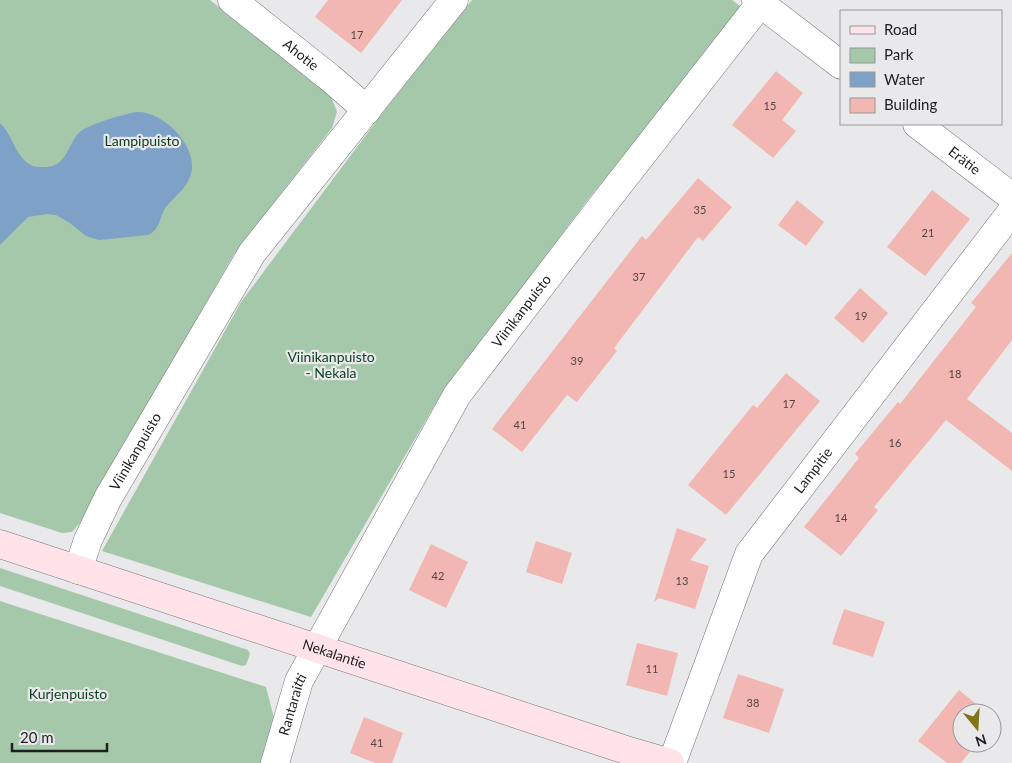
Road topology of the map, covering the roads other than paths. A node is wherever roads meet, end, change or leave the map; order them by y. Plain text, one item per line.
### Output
1 (232, 0) edge
2 (454, 0) edge
3 (760, 1) edge
4 (840, 64) edge
5 (367, 110) junction
6 (918, 125) edge
7 (1012, 197) edge
8 (1012, 211) edge
9 (0, 544) edge
10 (78, 570) junction
11 (316, 649) junction
12 (275, 763) edge
13 (671, 763) edge

1 - 5 street, Ahotie
2 - 5 street, Viinikanpuisto
3 - 4 street
3 - 11 street, Viinikanpuisto
5 - 10 street, Viinikanpuisto
6 - 7 street, Erätie
8 - 13 street, Lampitie
9 - 10 main road, Nekalantie
10 - 11 main road, Nekalantie
11 - 12 street, Rantaraitti
11 - 13 main road, Nekalantie

